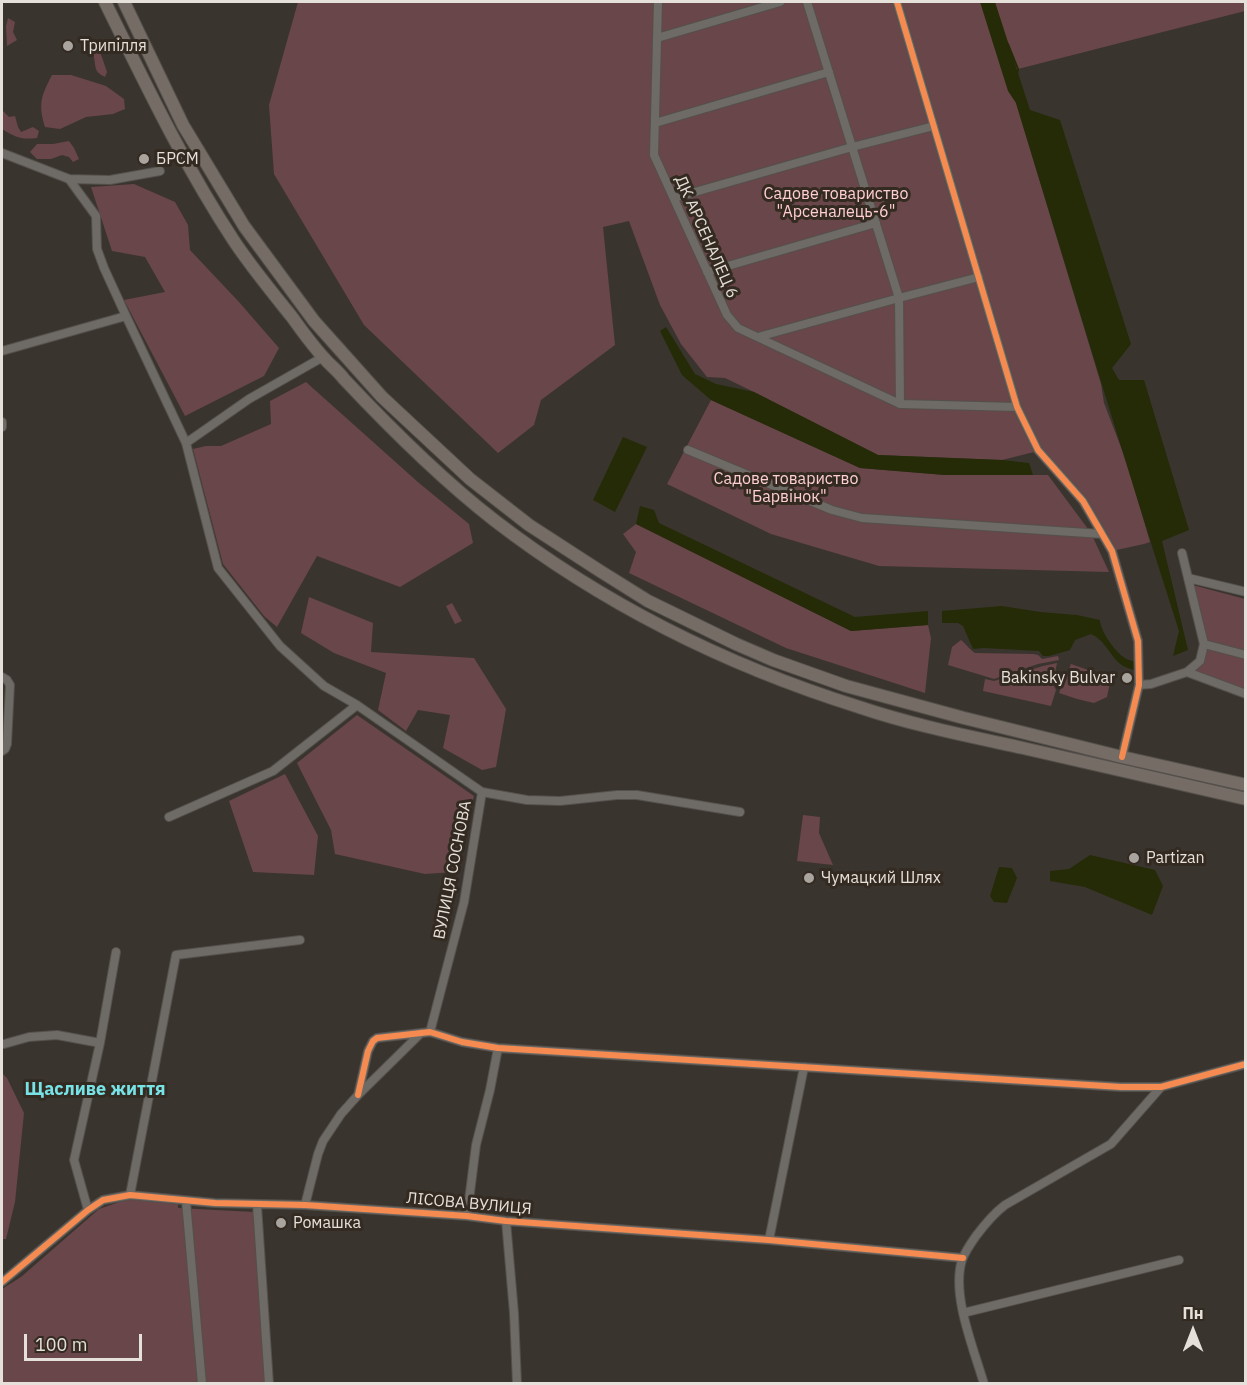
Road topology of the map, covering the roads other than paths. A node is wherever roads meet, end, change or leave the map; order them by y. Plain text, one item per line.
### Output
1 (105, 2) edge
2 (124, 2) edge
3 (658, 2) edge
4 (780, 2) edge
5 (807, 2) edge
6 (897, 2) edge
7 (657, 38) junction
8 (829, 72) junction
9 (655, 123) junction
10 (934, 126) junction
11 (852, 147) junction
12 (2, 153) edge
13 (160, 171) dead end
14 (69, 179) junction
15 (674, 198) junction
16 (876, 223) junction
17 (707, 272) junction
18 (979, 277) junction
19 (899, 298) junction
20 (126, 316) junction
21 (758, 337) junction
22 (2, 351) edge
23 (323, 357) junction
24 (900, 404) junction
25 (1017, 407) junction
26 (2, 422) edge
27 (2, 427) edge
28 (186, 443) junction
29 (688, 450) dead end
30 (1102, 534) junction
31 (1182, 553) dead end
32 (1188, 578) junction
33 (1245, 592) edge
34 (1204, 644) junction
35 (1245, 655) edge
36 (1187, 672) junction
37 (2, 677) edge
38 (1139, 685) junction
39 (1245, 694) edge
40 (357, 705) junction
41 (2, 751) edge
42 (1122, 757) junction
43 (1245, 785) edge
44 (482, 792) junction
45 (1245, 798) edge
46 (740, 812) dead end
47 (169, 818) dead end
48 (300, 940) dead end
49 (116, 952) dead end
50 (426, 1032) junction
51 (100, 1043) junction
52 (4, 1044) dead end
53 (498, 1048) junction
54 (1245, 1064) edge
55 (804, 1066) junction
56 (1161, 1087) junction
57 (358, 1095) junction
58 (130, 1195) junction
59 (186, 1201) junction
60 (257, 1205) junction
61 (305, 1205) junction
62 (88, 1210) junction
63 (467, 1216) junction
64 (506, 1221) junction
65 (769, 1240) junction
66 (963, 1258) junction
67 (1179, 1260) dead end
68 (2, 1282) edge
69 (963, 1313) junction
70 (202, 1383) edge
71 (269, 1383) edge
72 (517, 1383) edge
73 (984, 1383) edge

1 - 23 main road
2 - 42 main road
3 - 7 street, ДК АРСЕНАЛЕЦ 6
4 - 7 street
5 - 8 street
6 - 10 street
7 - 9 street, ДК АРСЕНАЛЕЦ 6
8 - 9 street
8 - 11 street
9 - 15 street, ДК АРСЕНАЛЕЦ 6
10 - 11 street
10 - 18 street
11 - 15 street
11 - 16 street
12 - 14 street
13 - 14 street
14 - 20 street
15 - 17 street, ДК АРСЕНАЛЕЦ 6
16 - 17 street
16 - 19 street
17 - 21 street, ДК АРСЕНАЛЕЦ 6
18 - 19 street
18 - 25 street
19 - 21 street
19 - 24 street
20 - 22 street
20 - 28 street
21 - 24 street, ДК АРСЕНАЛЕЦ 6
23 - 28 street
23 - 45 main road
24 - 25 street, ДК АРСЕНАЛЕЦ 6
25 - 30 street
26 - 27 street
28 - 40 street
29 - 30 street
30 - 38 street
31 - 32 street
32 - 33 street
32 - 34 street
34 - 35 street
34 - 36 street
36 - 38 street
36 - 39 street
37 - 41 street
38 - 42 street
40 - 44 street
40 - 47 street
42 - 43 main road
44 - 46 street, ВУЛИЦЯ СОСНОВА
44 - 50 street, ВУЛИЦЯ СОСНОВА
48 - 58 street
49 - 51 street
50 - 53 street
50 - 57 street
50 - 57 street
51 - 52 street
51 - 62 street
53 - 55 street
53 - 63 street
54 - 56 street
55 - 56 street
55 - 65 street
56 - 66 street
57 - 61 street
58 - 59 street, ЛІСОВА ВУЛИЦЯ
58 - 62 street, ЛІСОВА ВУЛИЦЯ
59 - 60 street, ЛІСОВА ВУЛИЦЯ
59 - 70 street
60 - 61 street, ЛІСОВА ВУЛИЦЯ
60 - 71 street
61 - 63 street, ЛІСОВА ВУЛИЦЯ
62 - 68 street, ЛІСОВА ВУЛИЦЯ
63 - 64 street, ЛІСОВА ВУЛИЦЯ
64 - 65 street, ЛІСОВА ВУЛИЦЯ
64 - 72 street
65 - 66 street, ЛІСОВА ВУЛИЦЯ
66 - 69 street
67 - 69 street
69 - 73 street

